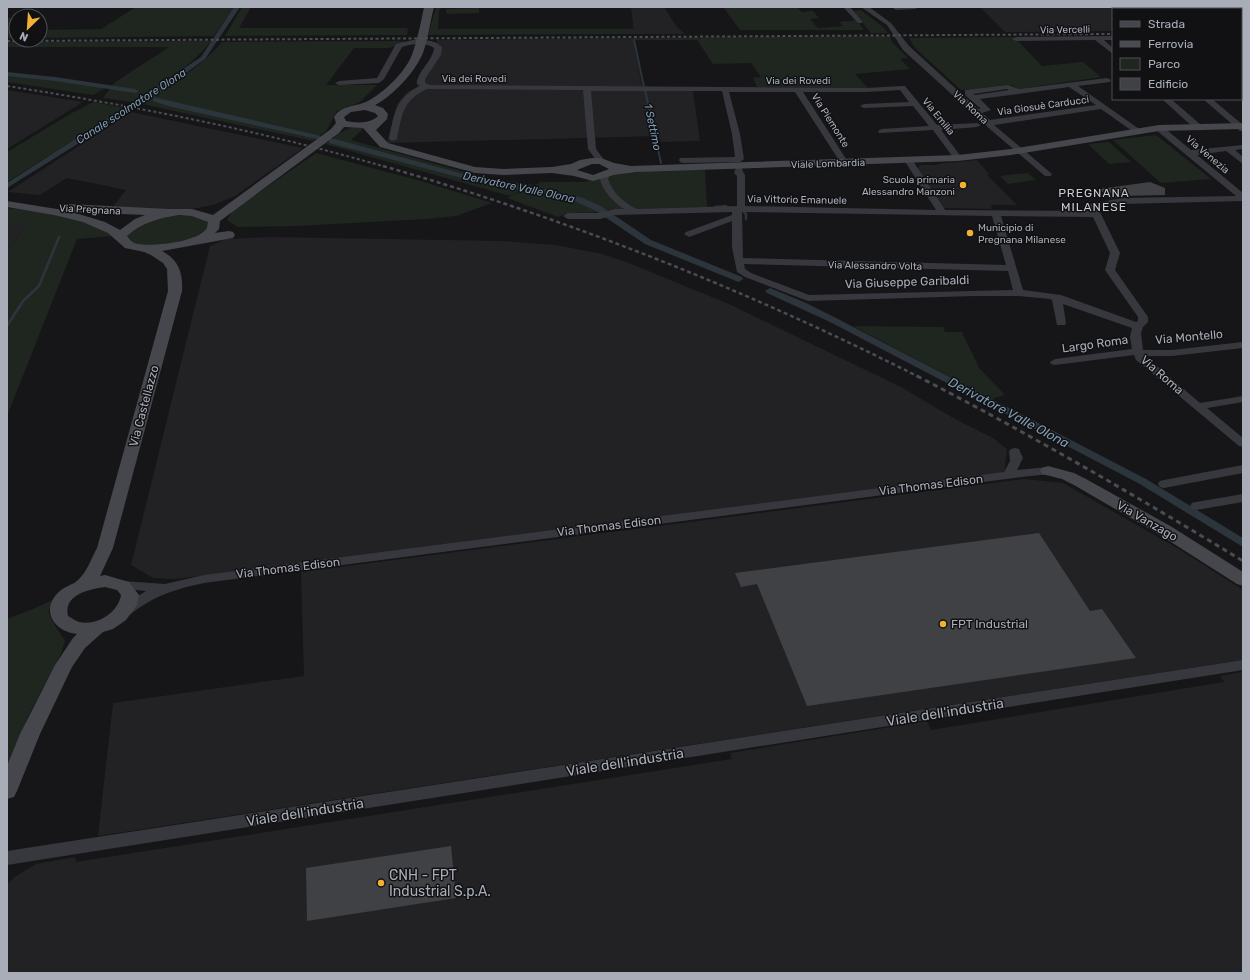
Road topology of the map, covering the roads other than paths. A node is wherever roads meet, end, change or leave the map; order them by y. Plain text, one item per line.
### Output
1 (429, 7) edge
2 (846, 7) edge
3 (864, 7) edge
4 (915, 7) edge
5 (896, 8) edge
6 (860, 22) dead end
7 (1112, 38) edge
8 (1016, 39) dead end
9 (1098, 39) junction
10 (1112, 51) edge
11 (1107, 80) dead end
12 (339, 83) dead end
13 (1070, 84) junction
14 (426, 86) junction
15 (587, 88) junction
16 (902, 88) joint
17 (725, 89) junction
18 (798, 90) junction
19 (382, 98) junction
20 (1167, 100) edge
21 (1208, 100) edge
22 (915, 104) junction
23 (864, 106) dead end
24 (1101, 107) junction
25 (362, 108) junction
26 (380, 110) junction
27 (977, 112) junction
28 (988, 123) junction
29 (371, 125) junction
30 (977, 125) dead end
31 (1198, 126) junction
32 (339, 127) junction
33 (1242, 127) edge
34 (935, 128) junction
35 (1159, 128) junction
36 (882, 131) dead end
37 (1138, 131) junction
38 (393, 139) dead end
39 (1243, 147) edge
40 (592, 149) junction
41 (1228, 149) junction
42 (1019, 151) junction
43 (1189, 153) junction
44 (958, 158) junction
45 (683, 160) dead end
46 (908, 160) junction
47 (600, 161) junction
48 (1243, 161) edge
49 (844, 162) junction
50 (578, 167) junction
51 (739, 170) dead end
52 (610, 171) junction
53 (1048, 174) dead end
54 (248, 194) junction
55 (1243, 198) edge
56 (8, 204) edge
57 (93, 209) junction
58 (1096, 209) junction
59 (738, 211) junction
60 (188, 212) junction
61 (640, 212) junction
62 (171, 213) junction
63 (942, 213) junction
64 (996, 214) junction
65 (568, 216) dead end
66 (214, 220) junction
67 (94, 222) junction
68 (689, 234) dead end
69 (229, 235) dead end
70 (120, 236) junction
71 (186, 244) junction
72 (148, 249) junction
73 (739, 261) junction
74 (172, 264) junction
75 (1011, 268) junction
76 (1019, 293) junction
77 (1057, 297) junction
78 (1061, 323) dead end
79 (1138, 326) junction
80 (1243, 345) edge
81 (1137, 352) junction
82 (1055, 362) dead end
83 (1243, 399) edge
84 (1199, 406) junction
85 (1238, 434) edge
86 (1243, 444) edge
87 (1015, 451) dead end
88 (1243, 469) edge
89 (1048, 471) joint
90 (1008, 475) junction
91 (1164, 484) dead end
92 (1243, 498) edge
93 (1196, 506) dead end
94 (105, 548) junction
95 (1243, 580) edge
96 (117, 583) junction
97 (84, 585) junction
98 (171, 586) junction
99 (126, 611) junction
100 (64, 623) junction
101 (97, 627) junction
102 (64, 665) junction
103 (1243, 665) edge
104 (7, 791) edge
105 (7, 858) edge

1 - 19 street
2 - 6 street
3 - 27 street, Via Roma
4 - 5 street
7 - 9 street, Via Vercelli
8 - 9 street, Via Vercelli
9 - 10 street
11 - 13 street
12 - 14 street, Via dei Rovedi
13 - 24 street
13 - 27 street
14 - 15 street, Via dei Rovedi
14 - 38 street
15 - 17 street, Via dei Rovedi
15 - 40 street
16 - 18 street, Via dei Rovedi
16 - 22 street, Via Emilia
17 - 18 street, Via dei Rovedi
17 - 45 street
18 - 49 street, Via Piemonte
19 - 25 street
19 - 26 street
20 - 31 street
21 - 33 street
22 - 23 street
22 - 34 street, Via Emilia
24 - 28 street, Via Giosuè Carducci
24 - 37 street
25 - 26 street
25 - 32 street
26 - 29 street
27 - 28 street, Via Roma
28 - 42 street, Via Roma
29 - 32 street
29 - 50 street
30 - 34 street
31 - 33 street, Viale Lombardia
31 - 35 street, Viale Lombardia
32 - 54 street
34 - 36 street
34 - 44 street, Via Emilia
35 - 37 street, Viale Lombardia
35 - 43 street, Via Venezia
37 - 42 street, Viale Lombardia
39 - 41 street
40 - 47 street
40 - 50 street
41 - 43 street
41 - 48 street
42 - 44 street, Viale Lombardia
42 - 53 street, Via Roma
43 - 55 street, Via Venezia
44 - 46 street, Viale Lombardia
46 - 49 street, Viale Lombardia
46 - 63 street
47 - 50 street
47 - 52 street
49 - 52 street, Viale Lombardia
50 - 52 street, Viale Lombardia
51 - 59 street, Via Giuseppe Garibaldi
52 - 61 street
54 - 60 street
54 - 66 street
55 - 58 street, Via Vittorio Emanuele
56 - 57 street, Via Pregnana
56 - 67 street, Via Pregnana
57 - 62 street, Via Pregnana
57 - 67 street
58 - 64 street, Via Vittorio Emanuele
58 - 79 street, Via Roma
59 - 61 street, Via Vittorio Emanuele
59 - 63 street, Via Vittorio Emanuele
59 - 68 street
59 - 73 street, Via Giuseppe Garibaldi
60 - 62 street
60 - 66 street
61 - 65 street, Via Vittorio Emanuele
62 - 70 street
63 - 64 street, Via Vittorio Emanuele
64 - 75 street
66 - 71 street
67 - 70 street, Via Pregnana
69 - 71 street
70 - 72 street, Via Pregnana
71 - 72 street
71 - 74 street
72 - 74 street
73 - 75 street, Via Alessandro Volta
73 - 76 street, Via Giuseppe Garibaldi
74 - 94 street, Via Castellazzo
75 - 76 street
76 - 77 street, Via Giuseppe Garibaldi
77 - 78 street
77 - 79 street, Via Giuseppe Garibaldi
79 - 81 street, Via Roma
80 - 81 street, Via Montello
81 - 82 street, Largo Roma
81 - 84 street, Via Roma
83 - 84 street
84 - 85 street, Via Roma
85 - 86 street, Via Roma
87 - 90 street
88 - 91 street
89 - 90 street, Via Thomas Edison
89 - 95 street, Via Vanzago
90 - 98 street, Via Thomas Edison
92 - 93 street
94 - 96 street
94 - 97 street
96 - 97 street
96 - 98 street, Via Thomas Edison
96 - 99 street
97 - 100 street
98 - 99 street, Via Thomas Edison
99 - 101 street
100 - 101 street
100 - 102 street
101 - 102 street
102 - 104 street
103 - 105 street, Viale dell'industria

